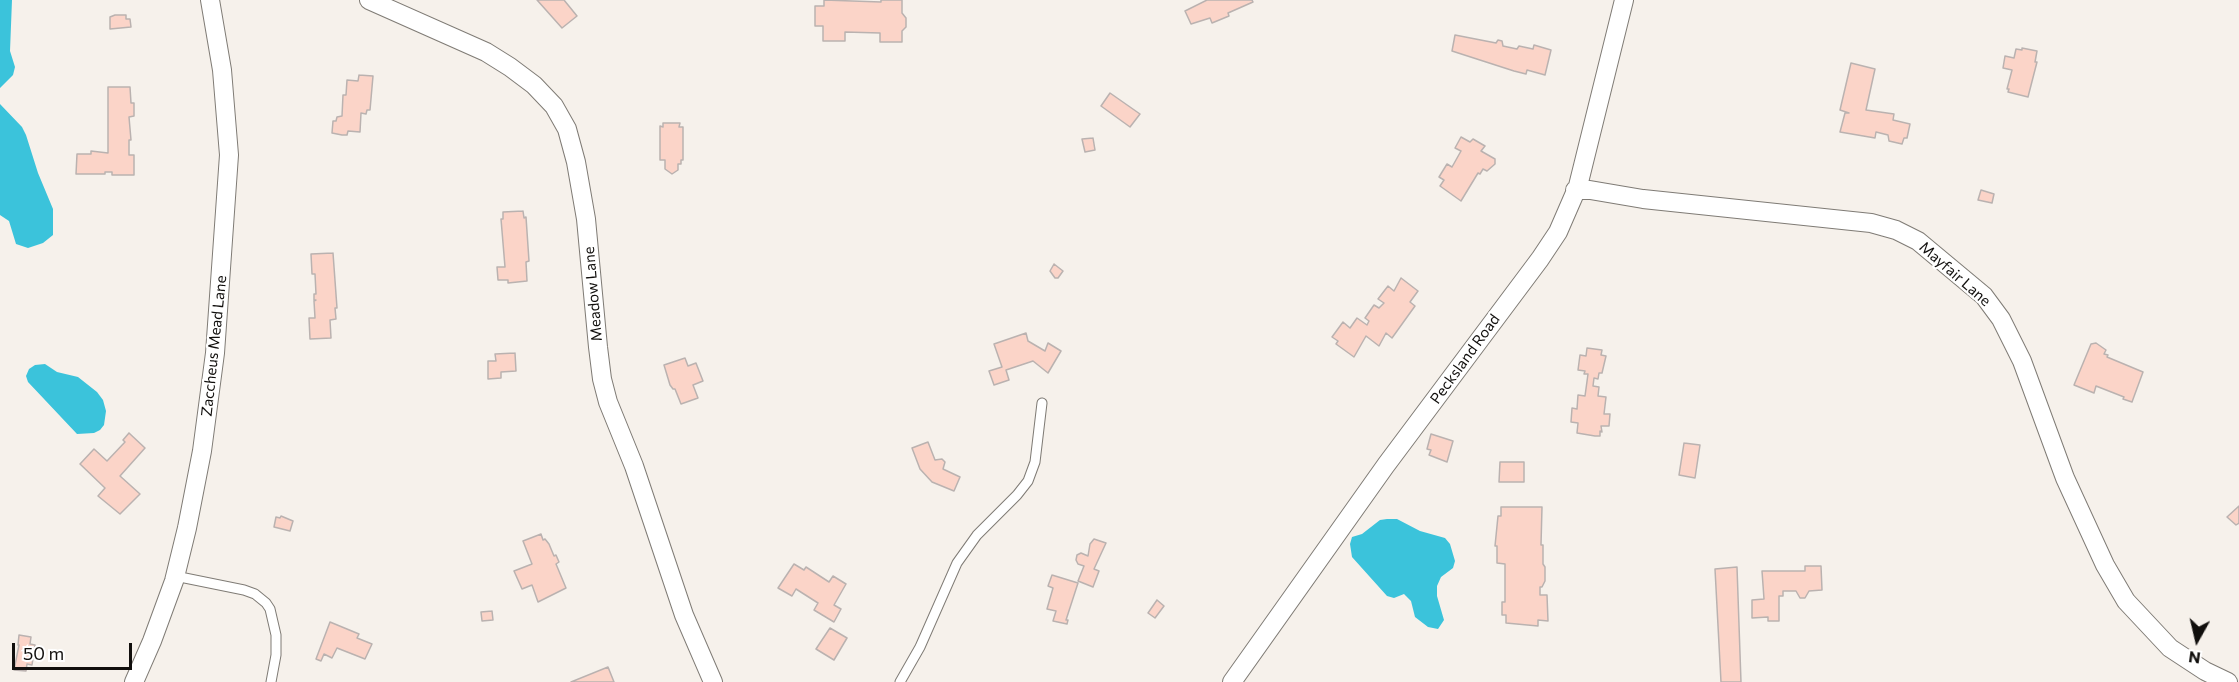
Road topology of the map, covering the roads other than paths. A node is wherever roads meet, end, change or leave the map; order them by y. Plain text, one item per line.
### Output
1 (210, 0) edge
2 (369, 0) edge
3 (1623, 0) edge
4 (1575, 190) junction
5 (1042, 403) dead end
6 (175, 576) junction
7 (134, 682) edge
8 (271, 682) edge
9 (713, 682) edge
10 (900, 682) edge
11 (1232, 682) edge
12 (2228, 682) edge

1 - 6 street, Zaccheus Mead Lane
2 - 9 street, Meadow Lane
3 - 4 street, Pecksland Road
4 - 11 street, Pecksland Road
4 - 12 street, Mayfair Lane
5 - 10 lane
6 - 7 street, Zaccheus Mead Lane
6 - 8 lane

